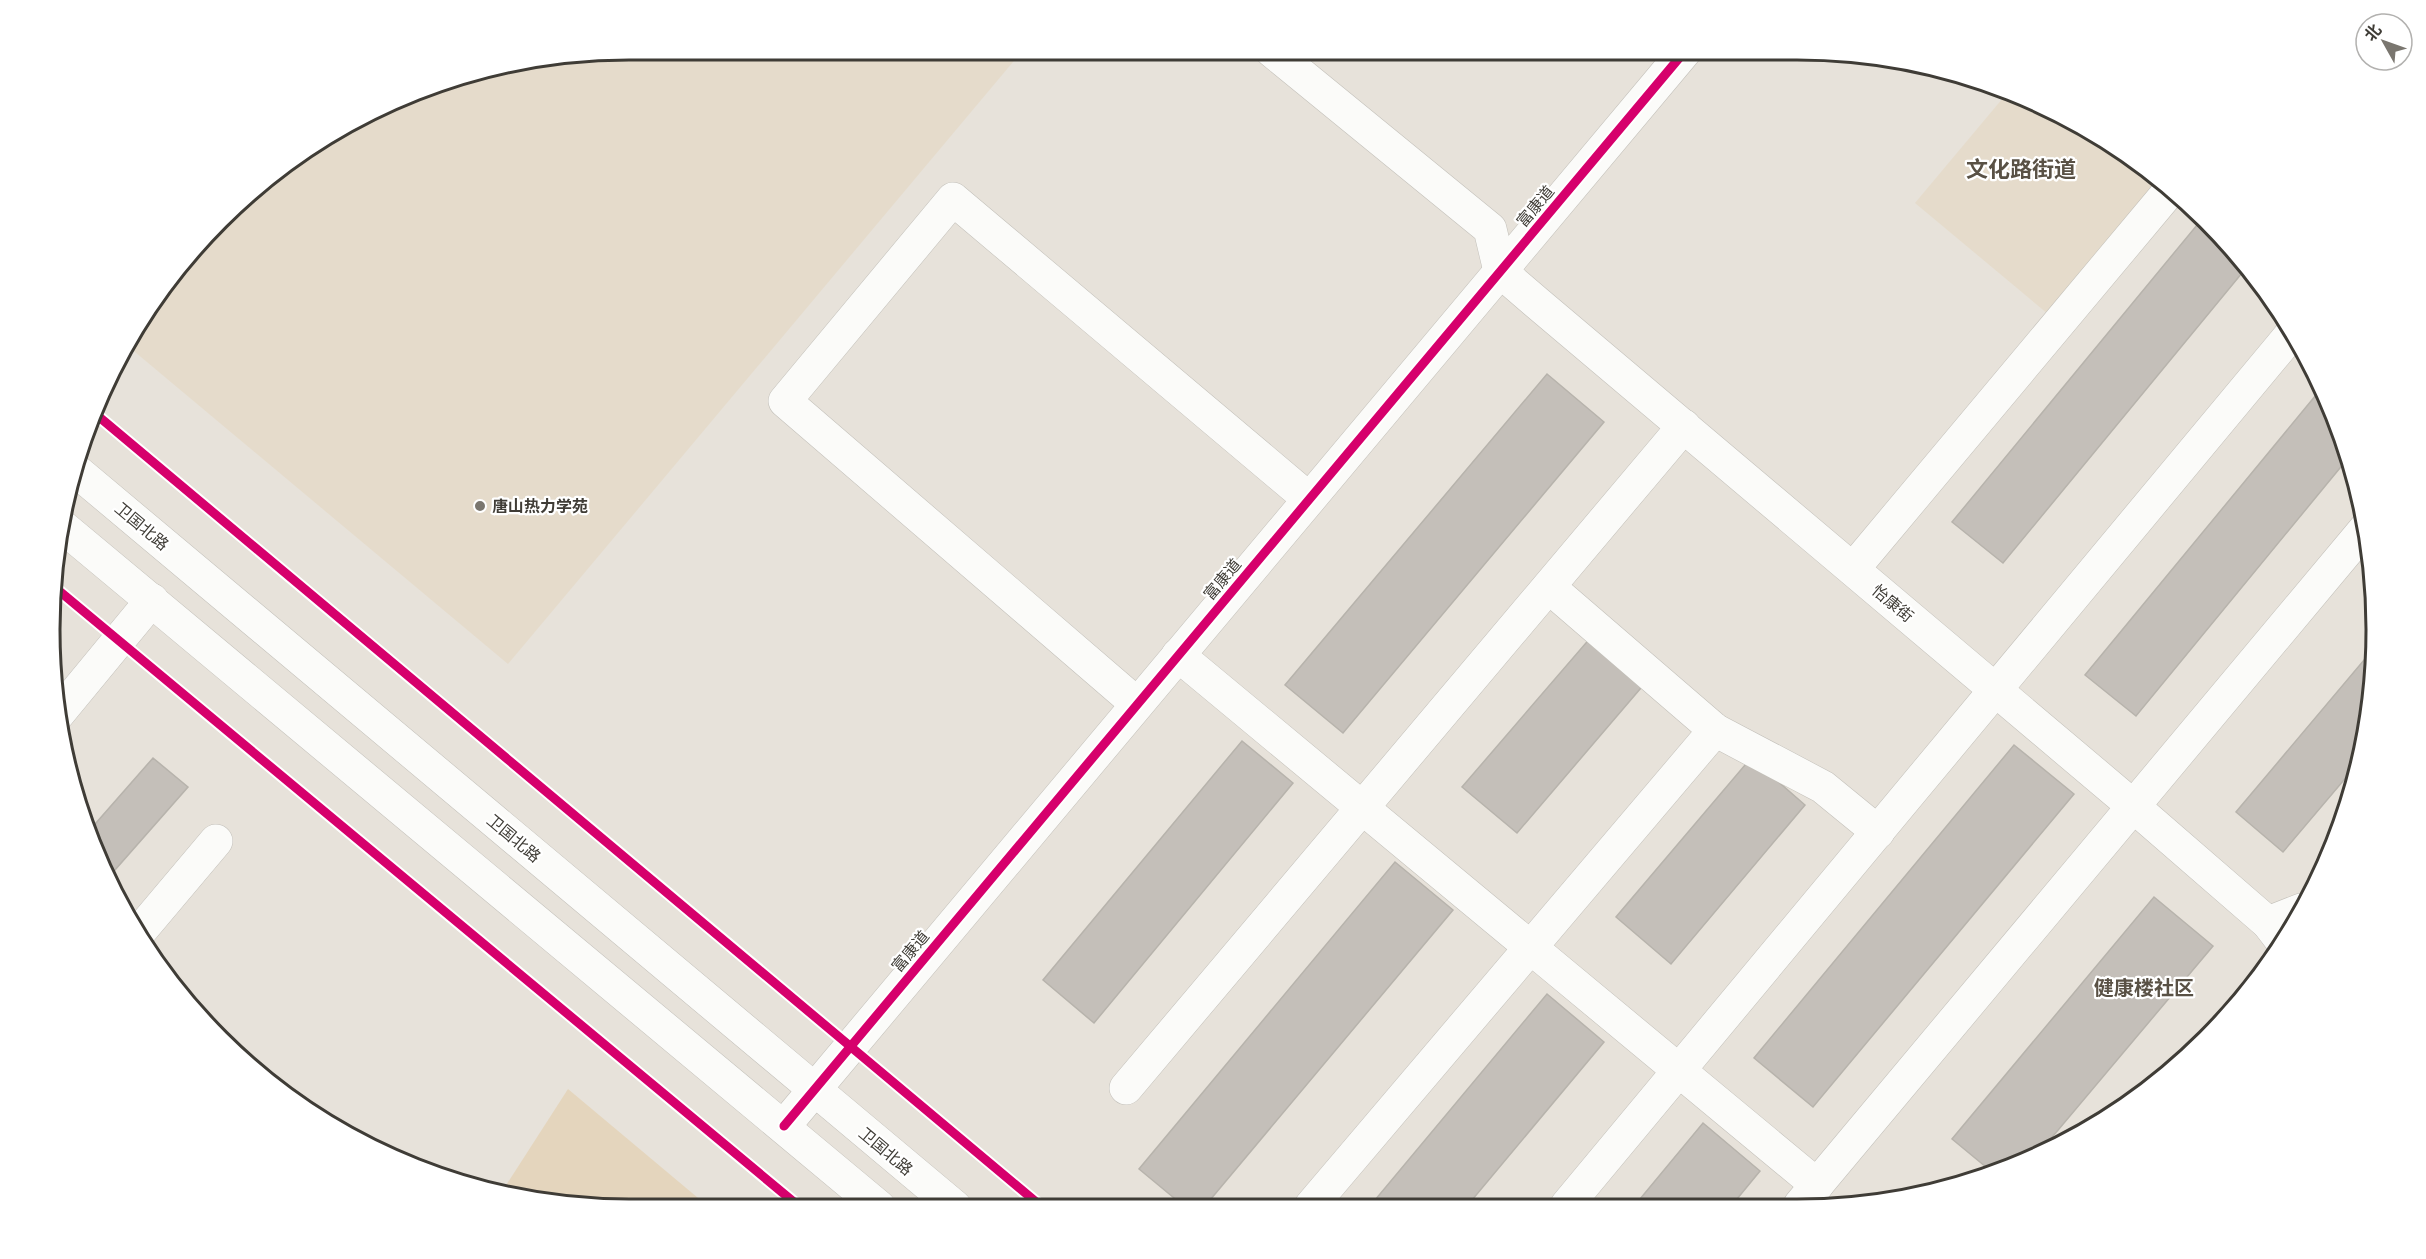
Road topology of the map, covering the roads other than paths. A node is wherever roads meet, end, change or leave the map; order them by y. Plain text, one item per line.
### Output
1 (1283, 60) edge
2 (1677, 60) edge
3 (2165, 196) edge
4 (1500, 271) junction
5 (2287, 340) edge
6 (1684, 426) junction
7 (81, 475) edge
8 (1309, 499) junction
9 (69, 532) edge
10 (2358, 537) edge
11 (1853, 569) junction
12 (1549, 587) junction
13 (152, 600) junction
14 (1178, 655) junction
15 (1995, 690) junction
16 (1137, 704) junction
17 (65, 705) edge
18 (1715, 730) junction
19 (2133, 806) junction
20 (1362, 808) junction
21 (1878, 832) junction
22 (216, 841) dead end
23 (144, 927) edge
24 (2275, 931) edge
25 (1531, 948) junction
26 (1679, 1071) junction
27 (1126, 1088) dead end
28 (813, 1090) junction
29 (784, 1126) junction
30 (1808, 1195) edge
31 (869, 1199) edge
32 (945, 1199) edge
33 (1317, 1199) edge
34 (1572, 1199) edge

1 - 4 street
2 - 4 street, 富康道
3 - 11 street
4 - 6 street, 怡康街
4 - 8 street, 富康道
5 - 15 street
6 - 11 street, 怡康街
6 - 12 street
7 - 28 street, 卫国北路
8 - 14 street, 富康道
8 - 16 street
9 - 13 street
10 - 19 street
11 - 15 street, 怡康街
12 - 18 street
12 - 20 street
13 - 17 street
13 - 29 street
14 - 16 street, 富康道
14 - 20 street
15 - 19 street, 怡康街
15 - 21 street
16 - 28 street, 富康道
18 - 21 street
18 - 25 street
19 - 24 street, 怡康街
19 - 30 street
20 - 25 street
20 - 27 street
21 - 26 street
22 - 23 street
25 - 26 street
25 - 33 street
26 - 30 street
26 - 34 street
28 - 29 street, 富康道
28 - 32 street, 卫国北路
29 - 31 street

